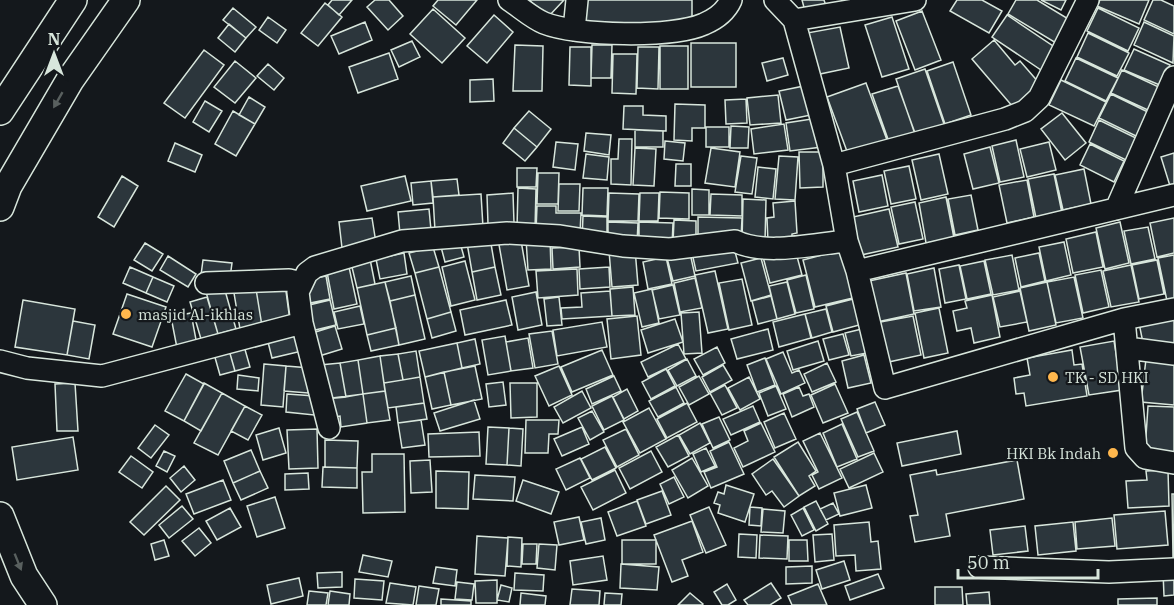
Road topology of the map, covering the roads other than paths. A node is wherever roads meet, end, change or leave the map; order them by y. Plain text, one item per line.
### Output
1 (73, 0) edge
2 (126, 0) edge
3 (509, 0) edge
4 (577, 0) edge
5 (731, 0) edge
6 (775, 0) edge
7 (915, 0) edge
8 (1088, 0) edge
9 (794, 20) junction
10 (574, 30) junction
11 (1174, 77) edge
12 (0, 111) edge
13 (834, 165) junction
14 (1174, 195) edge
15 (0, 207) edge
16 (1116, 209) junction
17 (847, 241) junction
18 (857, 271) junction
19 (206, 283) dead end
20 (302, 283) junction
21 (1174, 309) edge
22 (1124, 320) junction
23 (302, 323) junction
24 (1127, 348) junction
25 (1174, 354) edge
26 (0, 361) edge
27 (329, 428) dead end
28 (1174, 463) edge
29 (0, 516) edge
30 (979, 567) dead end
31 (1174, 569) edge
32 (43, 605) edge

1 - 12 main road
2 -> 15 main road
3 - 10 street
4 - 10 street
5 - 10 street
6 - 9 street
7 - 9 street
8 - 13 street
9 - 13 street
11 - 16 street
13 - 17 street
14 - 16 street
16 - 18 street
17 - 18 street
17 - 20 street
18 - 22 street
19 - 20 street
20 - 23 street
21 - 22 street
22 - 24 street
23 - 26 street
23 - 27 street
24 - 25 street
24 - 28 street
29 -> 32 main road
30 - 31 street

